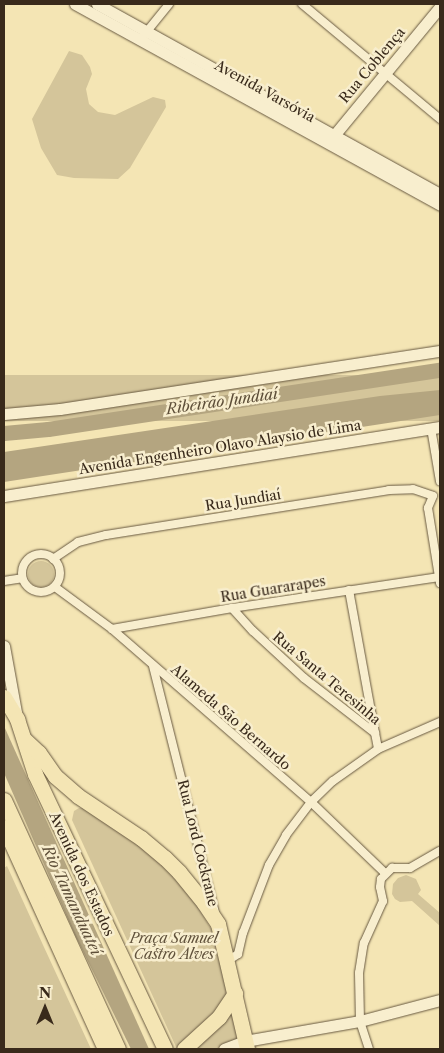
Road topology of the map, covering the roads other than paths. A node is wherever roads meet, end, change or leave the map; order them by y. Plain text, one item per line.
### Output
1 (76, 4) edge
2 (97, 4) edge
3 (169, 4) edge
4 (302, 4) edge
5 (440, 7) edge
6 (143, 35) junction
7 (384, 74) junction
8 (440, 119) edge
9 (331, 139) junction
10 (440, 194) edge
11 (440, 206) edge
12 (440, 351) edge
13 (4, 414) edge
14 (436, 428) edge
15 (440, 481) edge
16 (436, 494) edge
17 (4, 496) edge
18 (54, 559) junction
19 (22, 578) junction
20 (440, 580) edge
21 (4, 581) edge
22 (55, 587) junction
23 (349, 590) junction
24 (232, 608) junction
25 (112, 629) junction
26 (4, 646) edge
27 (153, 666) junction
28 (4, 697) edge
29 (17, 718) junction
30 (440, 722) edge
31 (375, 733) junction
32 (25, 740) junction
33 (378, 748) junction
34 (4, 800) edge
35 (311, 802) junction
36 (4, 827) edge
37 (440, 851) edge
38 (385, 873) junction
39 (218, 924) junction
40 (227, 961) junction
41 (235, 993) junction
42 (440, 1000) edge
43 (360, 1021) junction
44 (246, 1045) edge
45 (105, 1049) edge
46 (118, 1049) edge
47 (165, 1049) edge
48 (184, 1049) edge
49 (224, 1049) edge
50 (369, 1049) edge

1 - 6 main road, Avenida Varsóvia
2 - 6 main road, Avenida Varsóvia
3 - 6 street
4 - 7 street
5 - 7 main road, Rua Coblença
6 - 9 main road, Avenida Varsóvia
7 - 8 street
7 - 9 main road, Rua Coblença
9 - 10 main road, Avenida Varsóvia
9 - 11 main road, Avenida Varsóvia
12 - 13 main road
14 - 15 street
14 - 17 main road, Avenida Engenheiro Olavo Alaysio de Lima
16 - 18 street, Rua Jundiaí
16 - 20 street
18 - 19 street
18 - 22 street
19 - 21 street
19 - 22 street
20 - 23 street, Rua Guararapes
22 - 25 street, Alameda São Bernardo
23 - 24 street, Rua Guararapes
23 - 31 street
24 - 25 street, Rua Guararapes
24 - 31 street, Rua Santa Teresinha
25 - 27 street, Alameda São Bernardo
26 - 29 main road
27 - 35 street, Alameda São Bernardo
27 - 39 street, Rua Lord Cockrane
28 - 29 highway, Avenida dos Estados
29 - 32 highway, Avenida dos Estados
30 - 33 street
31 - 33 street, Rua Santa Teresinha
32 - 39 highway
32 - 47 highway, Avenida dos Estados
33 - 35 street
34 - 46 highway
35 - 38 street, Alameda São Bernardo
35 - 40 street
36 - 45 highway
37 - 38 street
38 - 43 street
39 - 40 highway, Rua Lord Cockrane
40 - 41 highway, Rua Lord Cockrane
41 - 44 highway, Rua Lord Cockrane
41 - 48 highway
42 - 43 main road
43 - 44 main road
43 - 50 street
44 - 49 main road

